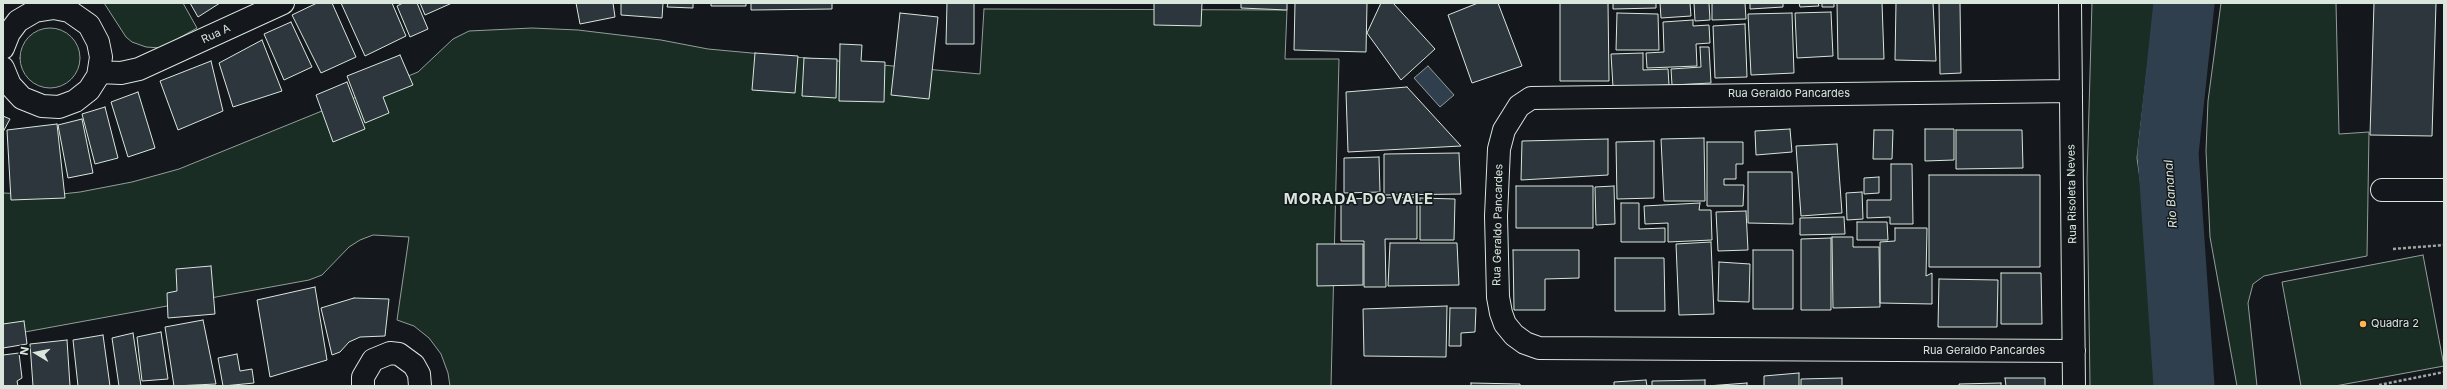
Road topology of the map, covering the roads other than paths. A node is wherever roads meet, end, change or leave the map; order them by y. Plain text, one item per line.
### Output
1 (282, 3) edge
2 (2070, 3) edge
3 (3, 48) edge
4 (3, 68) edge
5 (99, 72) junction
6 (2071, 91) junction
7 (2382, 190) dead end
8 (2444, 190) edge
9 (2074, 351) junction
10 (363, 386) edge
11 (420, 386) edge
12 (2074, 386) edge

1 - 5 street, Rua A
2 - 6 street, Rua Risoleta Neves
3 - 5 street
4 - 5 street
6 - 9 street, Rua Risoleta Neves
6 - 9 street, Rua Geraldo Pancardes
7 - 8 street
9 - 12 street, Rua Risoleta Neves
10 - 11 street

